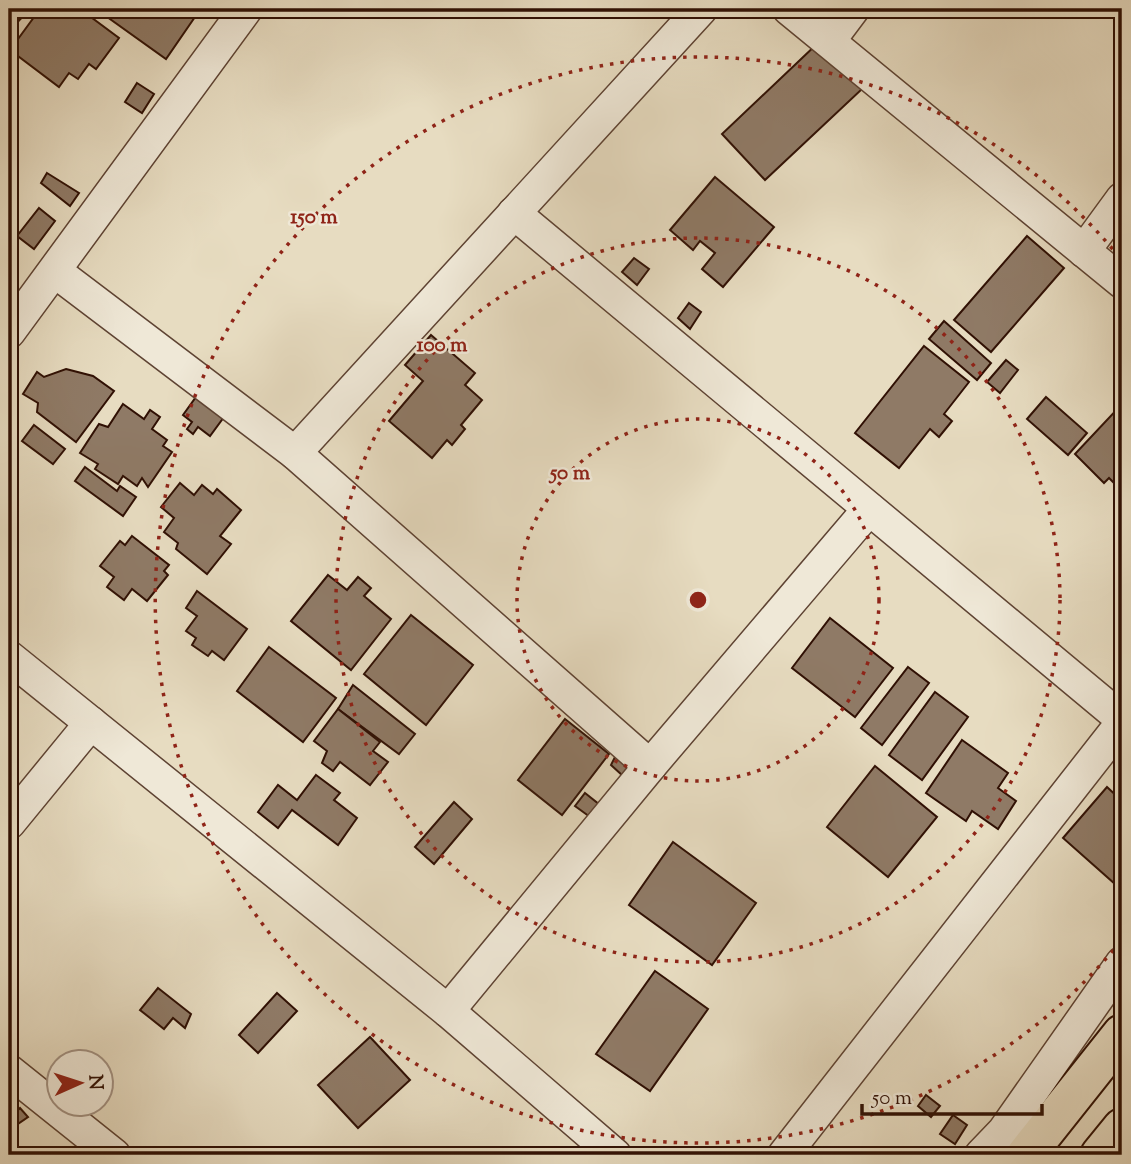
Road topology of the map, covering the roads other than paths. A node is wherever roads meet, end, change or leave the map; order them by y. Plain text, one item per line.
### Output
1 (701, 9) edge
2 (789, 9) edge
3 (853, 9) edge
4 (242, 10) edge
5 (829, 41) junction
6 (1122, 199) edge
7 (514, 213) junction
8 (1084, 251) junction
9 (56, 272) junction
10 (1122, 282) edge
11 (9, 332) edge
12 (295, 453) junction
13 (869, 509) junction
14 (9, 657) edge
15 (1122, 721) edge
16 (91, 723) junction
17 (650, 766) junction
18 (9, 823) edge
19 (1122, 963) edge
20 (448, 1012) junction
21 (1122, 1034) edge
22 (9, 1071) edge
23 (1122, 1128) edge
24 (114, 1155) edge
25 (615, 1155) edge
26 (784, 1155) edge
27 (981, 1155) edge
28 (1026, 1155) edge
29 (1100, 1155) edge

1 - 7 street
2 - 5 street
3 - 5 street
4 - 9 street
5 - 8 street
6 - 8 street
7 - 12 street
7 - 13 street
8 - 10 street
9 - 11 street
9 - 12 street
12 - 17 street
13 - 15 street
13 - 17 street
14 - 16 street
15 - 26 street
16 - 18 street
16 - 20 street
17 - 20 street
19 - 27 street
20 - 25 street
21 - 28 main road
22 - 24 street
23 - 29 main road

